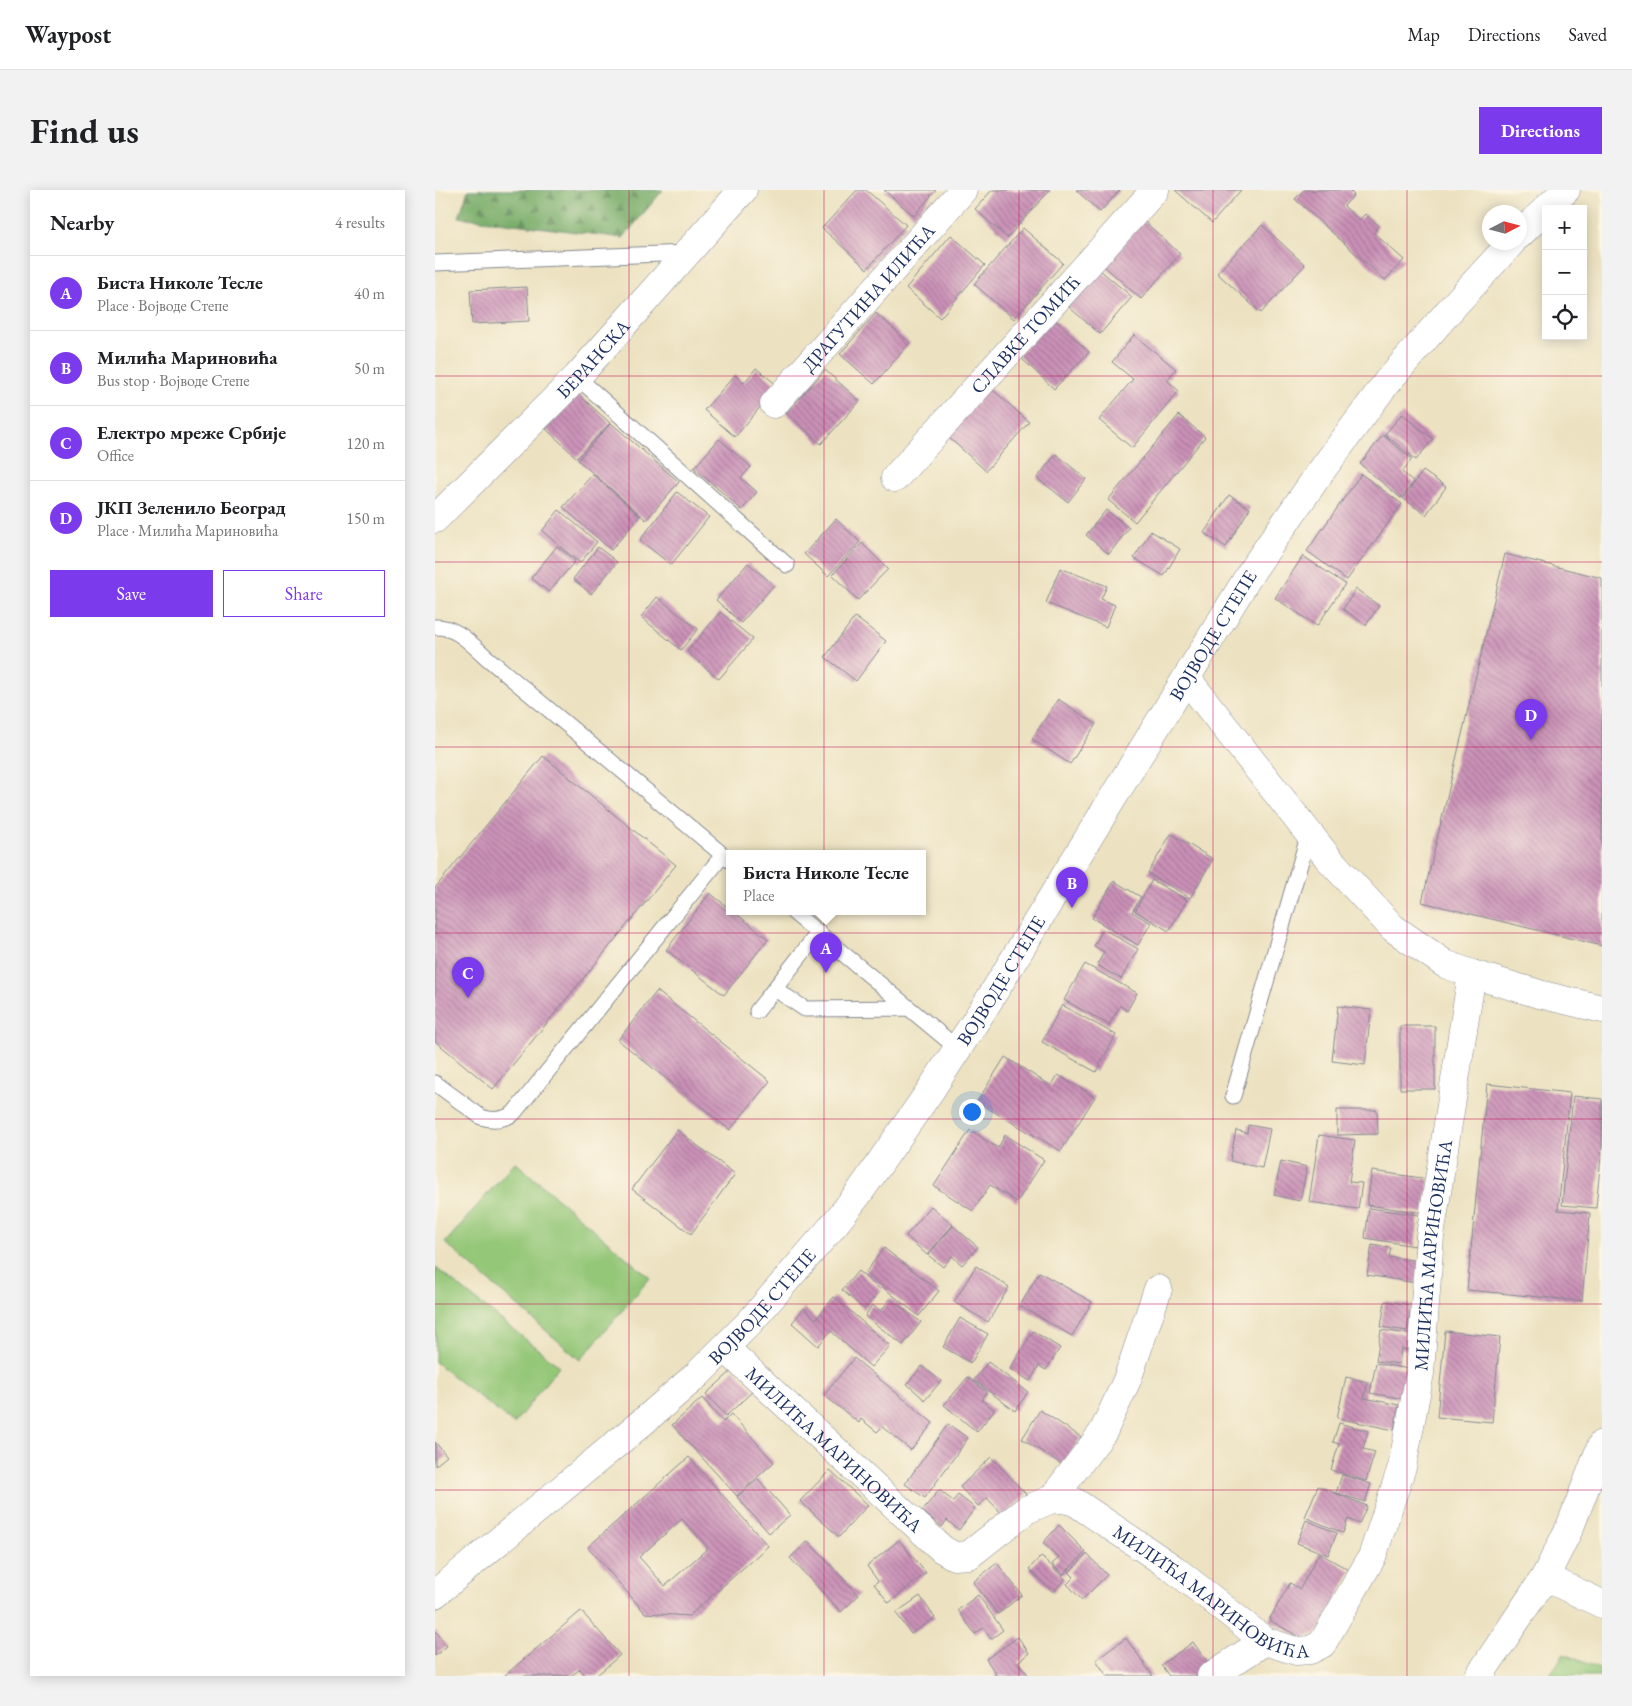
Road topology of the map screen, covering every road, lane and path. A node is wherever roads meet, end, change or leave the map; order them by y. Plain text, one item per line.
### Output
1 (743, 190) edge
2 (963, 190) edge
3 (1155, 190) edge
4 (1566, 190) edge
5 (1527, 227) edge
6 (1505, 250) edge
7 (687, 253) junction
8 (435, 263) edge
9 (577, 377) junction
10 (774, 404) dead end
11 (895, 478) dead end
12 (435, 519) edge
13 (787, 565) dead end
14 (435, 627) edge
15 (1187, 679) junction
16 (1309, 833) junction
17 (726, 858) edge
18 (797, 915) edge
19 (819, 932) junction
20 (1471, 974) junction
21 (775, 989) junction
22 (909, 1008) junction
23 (1602, 1009) edge
24 (757, 1010) dead end
25 (957, 1048) junction
26 (435, 1083) edge
27 (1233, 1096) dead end
28 (1158, 1289) dead end
29 (725, 1348) junction
30 (1602, 1444) edge
31 (1052, 1499) junction
32 (1545, 1577) junction
33 (435, 1594) edge
34 (1602, 1604) edge
35 (1265, 1641) junction
36 (1211, 1676) edge
37 (1479, 1676) edge

1 - 7 street, БЕРАНСКА
2 - 10 street, ДРАГУТИНА ИЛИЋА
3 - 11 street, СЛАВКЕ ТОМИЋ
4 - 5 street
6 - 15 street, ВОЈВОДЕ СТЕПЕ
7 - 8 lane
7 - 9 street, БЕРАНСКА
9 - 12 street, БЕРАНСКА
9 - 13 lane
14 - 17 lane
15 - 16 street
15 - 25 street, ВОЈВОДЕ СТЕПЕ
16 - 20 street
16 - 27 lane
17 - 26 lane
18 - 19 lane
19 - 21 lane
19 - 22 lane
20 - 23 street
20 - 35 street, МИЛИЋА МАРИНОВИЋА
21 - 22 lane
21 - 24 lane
22 - 25 lane
25 - 29 street, ВОЈВОДЕ СТЕПЕ
28 - 31 street
29 - 31 street, МИЛИЋА МАРИНОВИЋА
29 - 33 street, ВОЈВОДЕ СТЕПЕ
30 - 32 street
31 - 35 street, МИЛИЋА МАРИНОВИЋА
32 - 34 street
32 - 37 street
35 - 36 street

